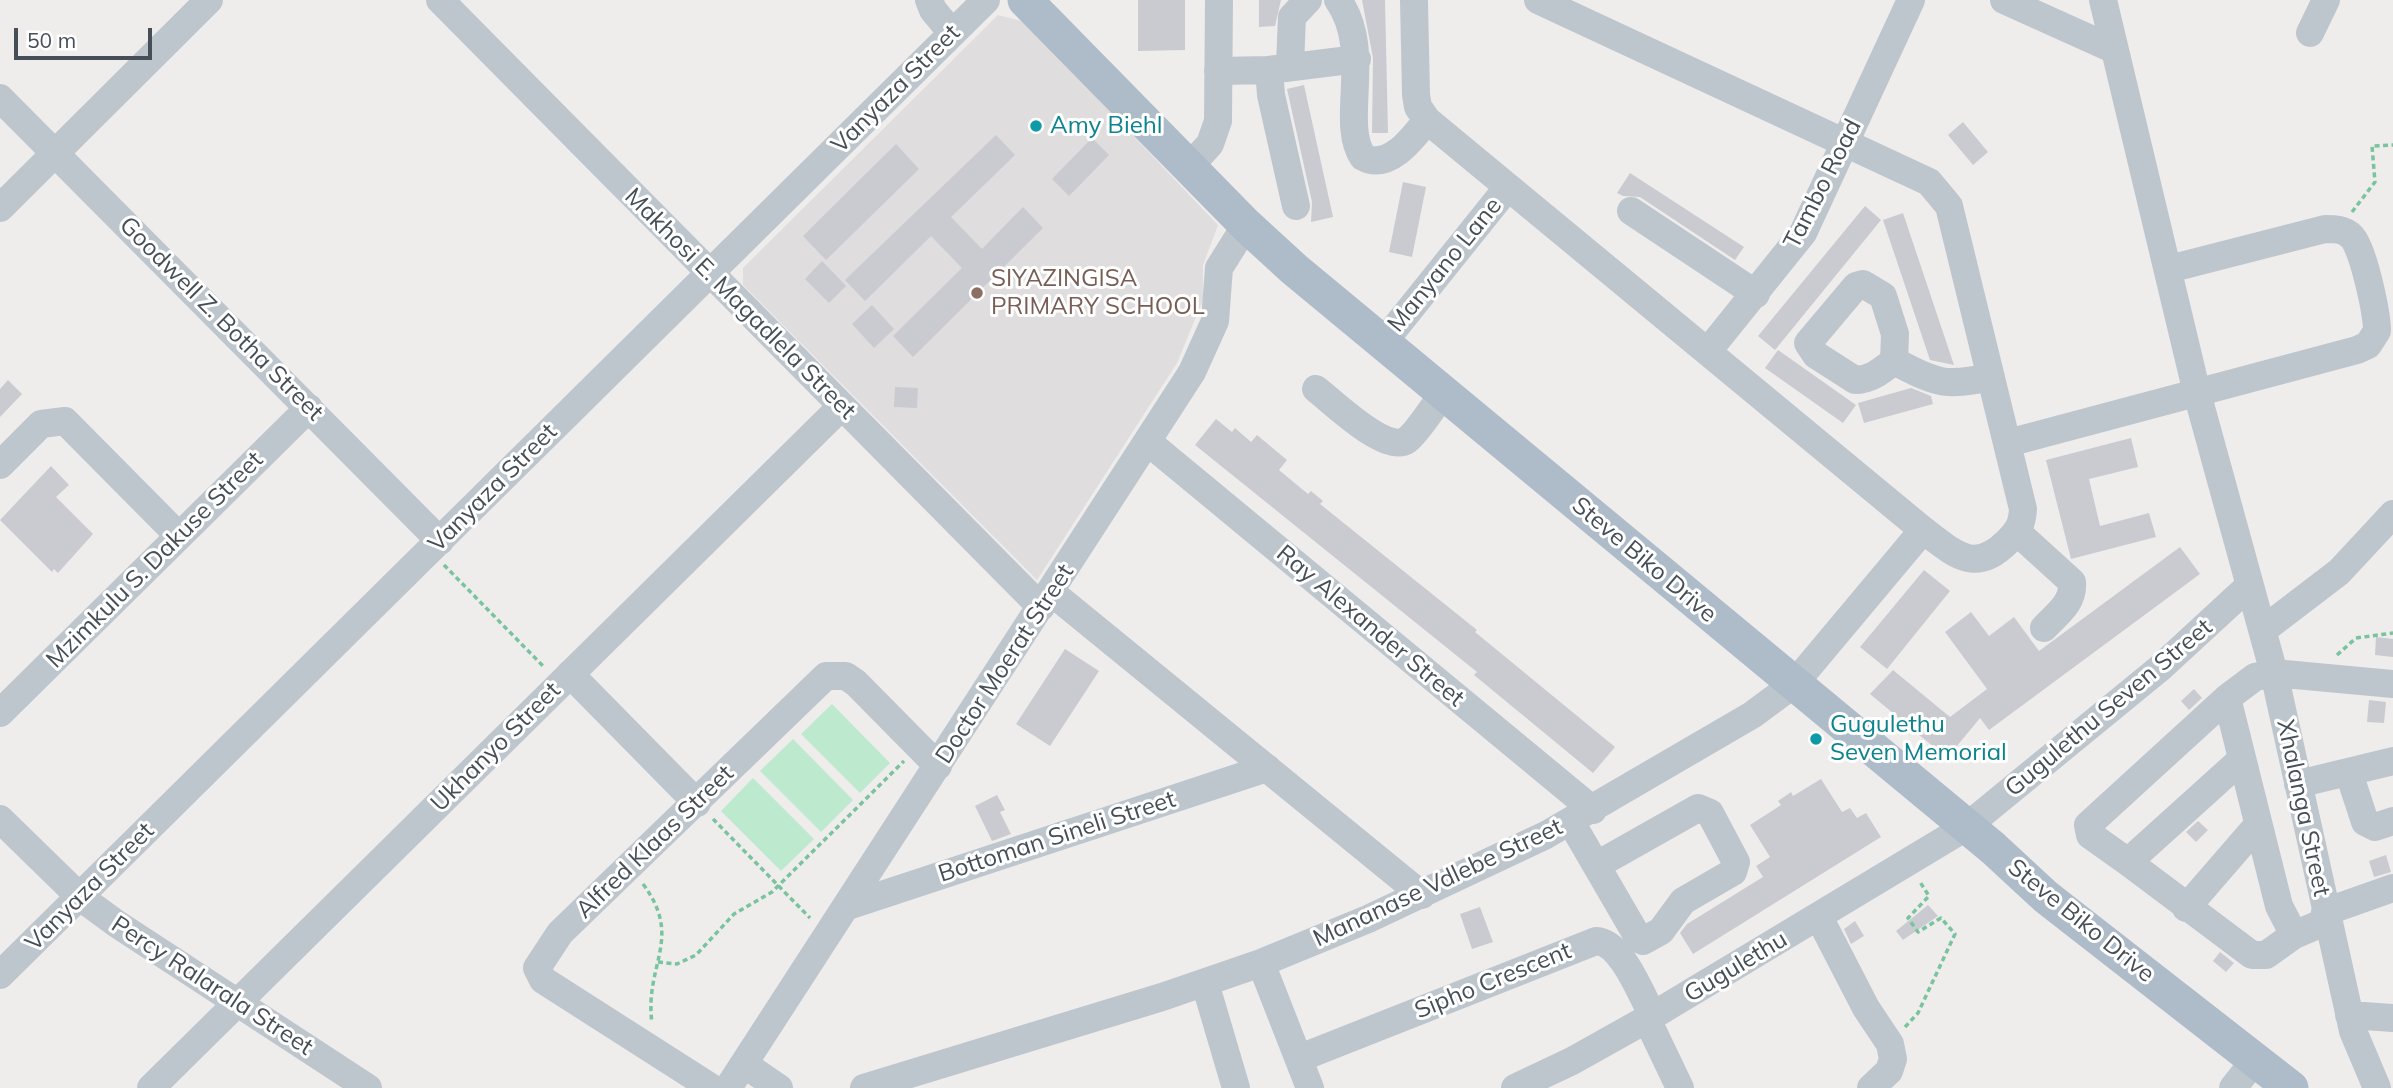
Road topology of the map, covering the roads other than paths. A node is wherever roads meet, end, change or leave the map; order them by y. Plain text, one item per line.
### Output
1 (209, 0) edge
2 (440, 0) edge
3 (929, 0) edge
4 (986, 0) edge
5 (1025, 0) edge
6 (1219, 0) edge
7 (1338, 0) edge
8 (1414, 0) edge
9 (1538, 0) edge
10 (1911, 0) edge
11 (2004, 0) edge
12 (2103, 0) edge
13 (2326, 0) edge
14 (1297, 6) edge
15 (952, 33) junction
16 (2310, 33) dead end
17 (2115, 50) junction
18 (1357, 59) junction
19 (1280, 67) junction
20 (1218, 71) junction
21 (0, 97) edge
22 (1427, 120) junction
23 (1845, 143) junction
24 (56, 153) junction
25 (1189, 167) junction
26 (1508, 187) junction
27 (1296, 206) dead end
28 (0, 208) edge
29 (1631, 211) dead end
30 (1246, 225) junction
31 (2169, 269) junction
32 (710, 273) junction
33 (1756, 294) junction
34 (1382, 344) junction
35 (1708, 351) junction
36 (1894, 361) dead end
37 (1991, 377) junction
38 (1316, 389) dead end
39 (1444, 393) junction
40 (2197, 393) junction
41 (842, 406) junction
42 (309, 408) junction
43 (1148, 442) junction
44 (2008, 443) junction
45 (0, 465) edge
46 (2393, 514) edge
47 (1923, 530) junction
48 (2017, 532) junction
49 (179, 536) junction
50 (435, 546) junction
51 (2249, 586) junction
52 (1046, 600) junction
53 (2044, 628) dead end
54 (2263, 630) junction
55 (2274, 673) junction
56 (565, 679) junction
57 (1794, 684) junction
58 (2393, 684) edge
59 (2227, 698) junction
60 (0, 713) edge
61 (2241, 760) junction
62 (2393, 761) edge
63 (938, 766) junction
64 (1267, 768) junction
65 (2350, 773) junction
66 (2298, 785) junction
67 (696, 803) junction
68 (1582, 816) junction
69 (0, 819) edge
70 (2393, 821) edge
71 (2258, 826) junction
72 (1959, 831) junction
73 (2128, 862) junction
74 (1597, 866) junction
75 (2393, 888) edge
76 (1422, 895) junction
77 (80, 897) junction
78 (848, 906) junction
79 (2186, 908) junction
80 (2326, 916) junction
81 (1819, 917) junction
82 (2294, 935) junction
83 (1261, 963) junction
84 (0, 975) edge
85 (1205, 983) junction
86 (237, 1003) junction
87 (1650, 1018) junction
88 (2393, 1018) edge
89 (2351, 1023) junction
90 (1300, 1058) junction
91 (2255, 1059) junction
92 (744, 1064) junction
93 (151, 1088) edge
94 (368, 1088) edge
95 (712, 1088) edge
96 (729, 1088) edge
97 (779, 1088) edge
98 (864, 1088) edge
99 (1236, 1088) edge
100 (1310, 1088) edge
101 (1515, 1088) edge
102 (1681, 1088) edge
103 (1871, 1088) edge
104 (2233, 1088) edge
105 (2291, 1088) edge
106 (2377, 1088) edge

1 - 24 street
2 - 32 street, Makhosi E. Magadlela Street
3 - 15 street
4 - 15 street, Vanyaza Street
5 - 25 main road, Steve Biko Drive
6 - 20 street
7 - 18 street
8 - 22 street
9 - 23 street
10 - 23 street, Tambo Road
11 - 17 street
12 - 17 street, Xhalanga Street
13 - 16 street
14 - 19 street
15 - 32 street, Vanyaza Street
17 - 31 street, Xhalanga Street
18 - 19 street
18 - 22 street
19 - 20 street
19 - 27 street
20 - 25 street
21 - 24 street, Goodwell Z. Botha Street
22 - 26 street
23 - 33 street, Tambo Road
23 - 37 street
24 - 28 street
24 - 42 street, Goodwell Z. Botha Street
25 - 30 main road, Steve Biko Drive
26 - 34 street, Manyano Lane
26 - 35 street
29 - 33 street
30 - 34 main road, Steve Biko Drive
30 - 43 street, Doctor Moerat Street
31 - 40 street, Xhalanga Street
31 - 40 street
32 - 41 street, Makhosi E. Magadlela Street
32 - 50 street, Vanyaza Street
33 - 35 street, Tambo Road
34 - 39 main road, Steve Biko Drive
35 - 47 street
36 - 37 street
37 - 44 street
38 - 39 street
39 - 57 main road, Steve Biko Drive
40 - 44 street
40 - 51 street, Xhalanga Street
41 - 52 street, Makhosi E. Magadlela Street
41 - 56 street, Ukhanyo Street
42 - 49 street, Mzimkulu S. Dakuse Street
42 - 50 street, Goodwell Z. Botha Street
43 - 52 street, Doctor Moerat Street
43 - 68 street, Ray Alexander Street
44 - 48 street
45 - 49 street
46 - 54 street
47 - 48 street
47 - 57 street, Mananase Vdlebe Street
48 - 53 street
49 - 60 street, Mzimkulu S. Dakuse Street
50 - 77 street, Vanyaza Street
51 - 54 street, Xhalanga Street
51 - 72 street, Gugulethu Seven Street
52 - 63 street, Doctor Moerat Street
52 - 64 street, Makhosi E. Magadlela Street
54 - 55 street, Xhalanga Street
55 - 58 street
55 - 59 street
55 - 66 street, Xhalanga Street
56 - 67 street
56 - 86 street, Ukhanyo Street
57 - 68 street, Mananase Vdlebe Street
57 - 72 main road, Steve Biko Drive
59 - 61 street
59 - 73 street
61 - 71 street
61 - 73 street
62 - 65 street
63 - 67 street, Alfred Klaas Street
63 - 78 street, Doctor Moerat Street
64 - 76 street, Makhosi E. Magadlela Street
64 - 78 street, Bottoman Sineli Street
65 - 66 street
65 - 70 street
66 - 80 street, Xhalanga Street
67 - 95 street, Alfred Klaas Street
68 - 74 street, Ray Alexander Street
68 - 76 street, Mananase Vdlebe Street
69 - 77 street, Percy Ralarala Street
71 - 79 street
71 - 82 street
72 - 81 street, Gugulethu
72 - 91 main road, Steve Biko Drive
73 - 79 street
74 - 74 street, Ray Alexander Street
75 - 80 street
76 - 83 street, Mananase Vdlebe Street
77 - 84 street, Vanyaza Street
77 - 86 street, Percy Ralarala Street
78 - 92 street, Doctor Moerat Street
79 - 82 street
80 - 82 street
80 - 89 street, Xhalanga Street
81 - 87 street, Gugulethu
81 - 103 street
83 - 85 street, Mananase Vdlebe Street
83 - 90 street
85 - 98 street, Mananase Vdlebe Street
85 - 99 street
86 - 93 street, Ukhanyo Street
86 - 94 street, Percy Ralarala Street
87 - 90 street, Sipho Crescent
87 - 101 street, Gugulethu
87 - 102 street, Sipho Crescent
88 - 89 street
89 - 106 street, Xhalanga Street
90 - 100 street
91 - 104 street
91 - 105 main road, Steve Biko Drive
92 - 96 street, Doctor Moerat Street
92 - 97 street

